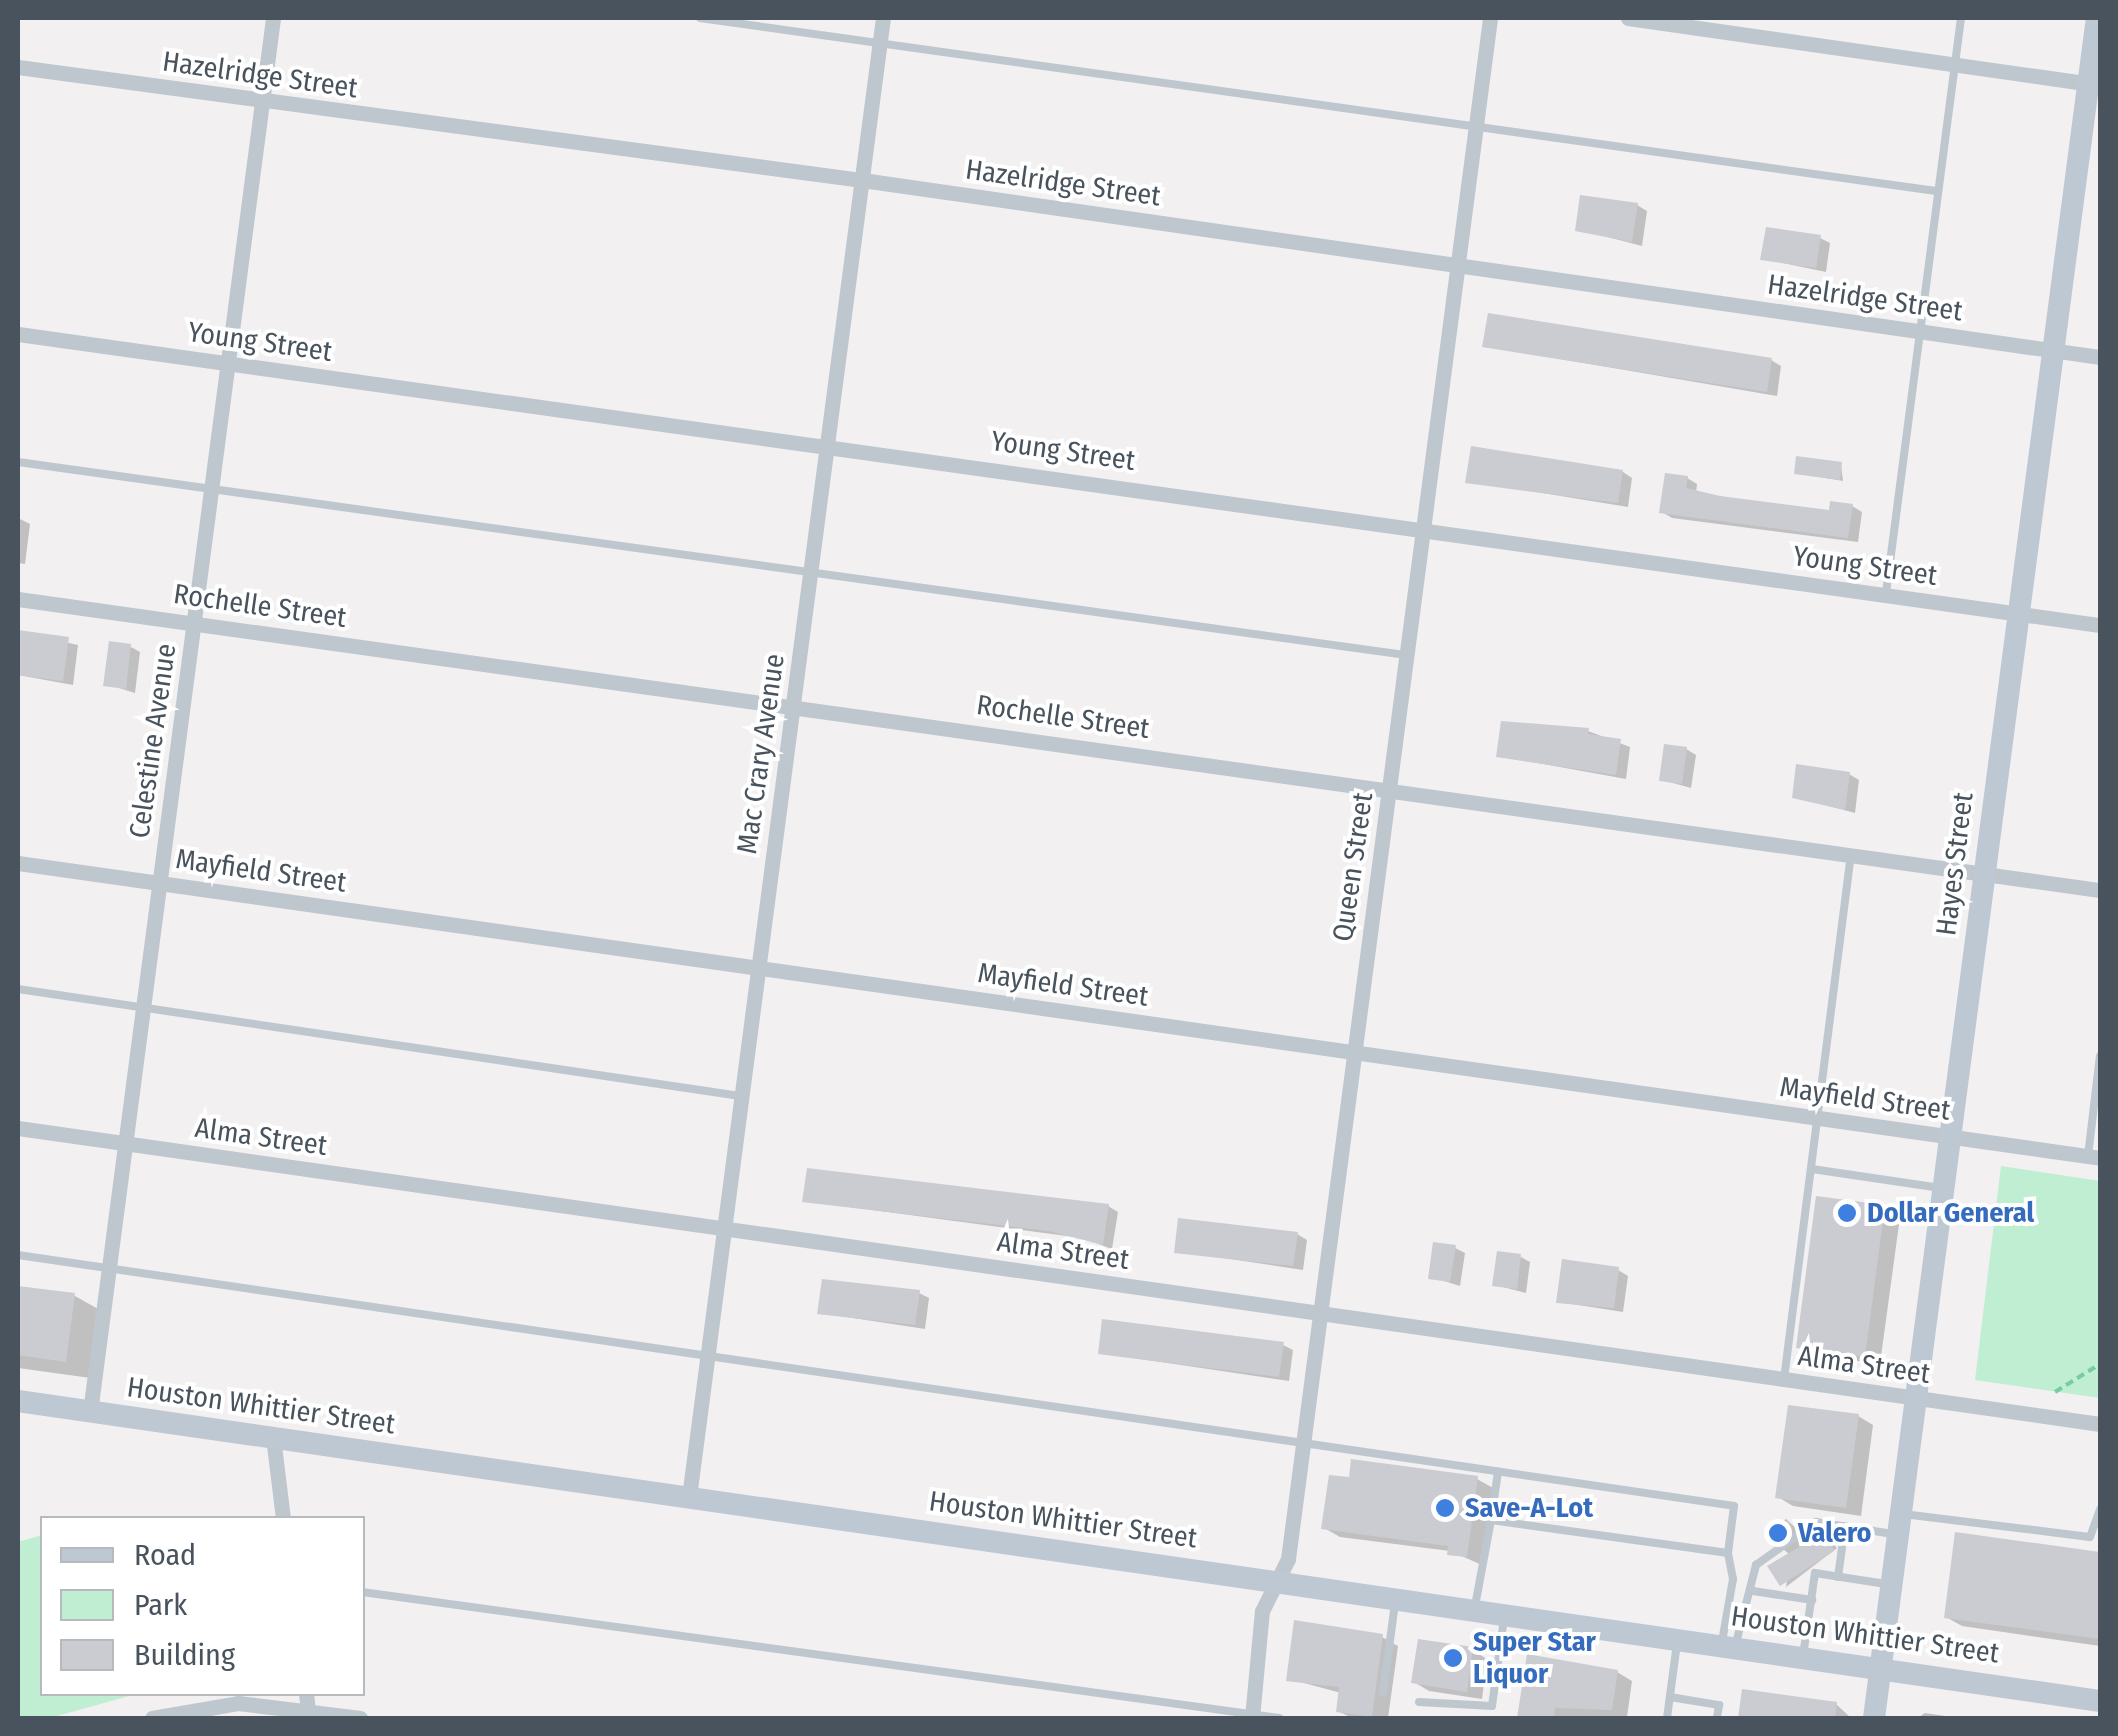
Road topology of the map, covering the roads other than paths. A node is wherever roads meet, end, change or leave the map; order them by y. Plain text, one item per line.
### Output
1 (273, 18) edge
2 (700, 18) edge
3 (883, 18) edge
4 (1490, 18) edge
5 (1628, 18) edge
6 (1961, 18) edge
7 (2097, 18) edge
8 (880, 43) junction
9 (1955, 64) junction
10 (18, 68) edge
11 (2094, 84) edge
12 (262, 100) junction
13 (1475, 128) junction
14 (862, 180) junction
15 (1936, 191) junction
16 (1457, 265) junction
17 (1920, 332) junction
18 (18, 334) edge
19 (2053, 351) junction
20 (2100, 358) edge
21 (228, 363) junction
22 (827, 443) junction
23 (18, 462) edge
24 (212, 488) junction
25 (1423, 528) junction
26 (811, 570) junction
27 (1886, 594) junction
28 (18, 598) edge
29 (2018, 613) junction
30 (194, 622) junction
31 (2100, 625) edge
32 (1406, 656) junction
33 (793, 704) junction
34 (1388, 789) junction
35 (1851, 854) junction
36 (18, 863) edge
37 (1984, 873) junction
38 (160, 883) junction
39 (2100, 890) edge
40 (758, 966) junction
41 (18, 989) edge
42 (144, 1007) junction
43 (1354, 1052) junction
44 (2100, 1056) edge
45 (741, 1096) junction
46 (1819, 1118) junction
47 (18, 1128) edge
48 (1950, 1136) junction
49 (126, 1143) junction
50 (2094, 1157) edge
51 (1812, 1168) junction
52 (1943, 1188) junction
53 (724, 1227) junction
54 (18, 1255) edge
55 (110, 1267) junction
56 (1320, 1313) junction
57 (708, 1353) junction
58 (1784, 1379) junction
59 (1916, 1398) junction
60 (18, 1402) edge
61 (90, 1412) junction
62 (2100, 1424) edge
63 (272, 1437) junction
64 (1304, 1440) junction
65 (1498, 1472) junction
66 (689, 1497) junction
67 (2100, 1509) edge
68 (283, 1516) edge
69 (1491, 1520) junction
70 (1899, 1524) junction
71 (1845, 1526) junction
72 (1728, 1553) junction
73 (1838, 1576) junction
74 (1275, 1581) junction
75 (1891, 1584) junction
76 (1752, 1591) junction
77 (365, 1592) edge
78 (1395, 1598) junction
79 (1812, 1600) junction
80 (1475, 1609) junction
81 (1505, 1614) junction
82 (1678, 1638) junction
83 (1729, 1646) junction
84 (1803, 1656) junction
85 (1880, 1667) junction
86 (1383, 1693) dead end
87 (1670, 1697) junction
88 (2100, 1700) edge
89 (1420, 1702) dead end
90 (308, 1715) edge
91 (1252, 1717) edge
92 (152, 1718) edge
93 (360, 1718) edge
94 (1279, 1718) edge
95 (1667, 1718) edge
96 (1717, 1718) edge
97 (1874, 1718) edge

1 - 12 street, Celestine Avenue
2 - 8 lane
3 - 8 street, Mac Crary Avenue
4 - 13 street, Queen Street
5 - 9 street
6 - 9 lane
7 - 11 street, Hayes Street
8 - 13 lane
8 - 14 street, Mac Crary Avenue
9 - 11 street
9 - 15 lane
10 - 12 street, Hazelridge Street
11 - 19 street, Hayes Street
12 - 14 street, Hazelridge Street
12 - 21 street, Celestine Avenue
13 - 15 lane
13 - 16 street, Queen Street
14 - 16 street, Hazelridge Street
14 - 22 street, Mac Crary Avenue
15 - 17 lane
16 - 17 street, Hazelridge Street
16 - 25 street, Queen Street
17 - 19 street, Hazelridge Street
17 - 27 lane
18 - 21 street, Young Street
19 - 20 street, Hazelridge Street
19 - 29 street, Hayes Street
21 - 22 street, Young Street
21 - 24 street, Celestine Avenue
22 - 25 street, Young Street
22 - 26 street, Mac Crary Avenue
23 - 24 lane
24 - 26 lane
24 - 30 street, Celestine Avenue
25 - 27 street, Young Street
25 - 32 street, Queen Street
26 - 32 lane
26 - 33 street, Mac Crary Avenue
27 - 29 street, Young Street
28 - 30 street, Rochelle Street
29 - 31 street, Young Street
29 - 37 street, Hayes Street
30 - 33 street, Rochelle Street
30 - 38 street, Celestine Avenue
32 - 34 street, Queen Street
33 - 34 street, Rochelle Street
33 - 40 street, Mac Crary Avenue
34 - 35 street, Rochelle Street
34 - 43 street, Queen Street
35 - 37 street, Rochelle Street
35 - 46 lane
36 - 38 street, Mayfield Street
37 - 39 street, Rochelle Street
37 - 48 street, Hayes Street
38 - 40 street, Mayfield Street
38 - 42 street, Celestine Avenue
40 - 43 street, Mayfield Street
40 - 45 street, Mac Crary Avenue
41 - 42 lane
42 - 45 lane
42 - 49 street, Celestine Avenue
43 - 46 street, Mayfield Street
43 - 56 street, Queen Street
44 - 50 lane
45 - 53 street, Mac Crary Avenue
46 - 48 street, Mayfield Street
46 - 51 lane
47 - 49 street, Alma Street
48 - 50 street, Mayfield Street
48 - 52 street, Hayes Street
49 - 53 street, Alma Street
49 - 55 street, Celestine Avenue
51 - 52 lane
51 - 58 lane
52 - 59 street, Hayes Street
53 - 56 street, Alma Street
53 - 57 street, Mac Crary Avenue
54 - 55 lane
55 - 57 lane
55 - 61 street, Celestine Avenue
56 - 58 street, Alma Street
56 - 64 street, Queen Street
57 - 64 lane
57 - 66 street, Mac Crary Avenue
58 - 59 street, Alma Street
59 - 62 street, Alma Street
59 - 70 street, Hayes Street
60 - 61 street, Houston Whittier Street
61 - 63 street, Houston Whittier Street
63 - 66 street, Houston Whittier Street
63 - 68 street
64 - 65 lane
64 - 74 street, Queen Street
65 - 69 lane
65 - 72 lane
66 - 74 street, Houston Whittier Street
67 - 70 lane
69 - 72 lane
69 - 80 lane
70 - 71 lane
70 - 75 street, Hayes Street
71 - 73 lane
71 - 76 lane
72 - 83 lane
73 - 75 lane
73 - 79 lane
74 - 78 street, Houston Whittier Street
74 - 91 street, Queen Street
75 - 85 street, Hayes Street
76 - 79 lane
76 - 83 lane
77 - 91 lane
78 - 80 street, Houston Whittier Street
78 - 86 lane
79 - 84 lane
80 - 81 street, Houston Whittier Street
81 - 82 street, Houston Whittier Street
81 - 89 lane
82 - 83 street, Houston Whittier Street
82 - 87 lane
83 - 84 street, Houston Whittier Street
84 - 85 street, Houston Whittier Street
85 - 88 street, Houston Whittier Street
85 - 97 street, Hayes Street
87 - 95 lane
87 - 96 lane
90 - 92 street
90 - 93 street
91 - 94 lane

